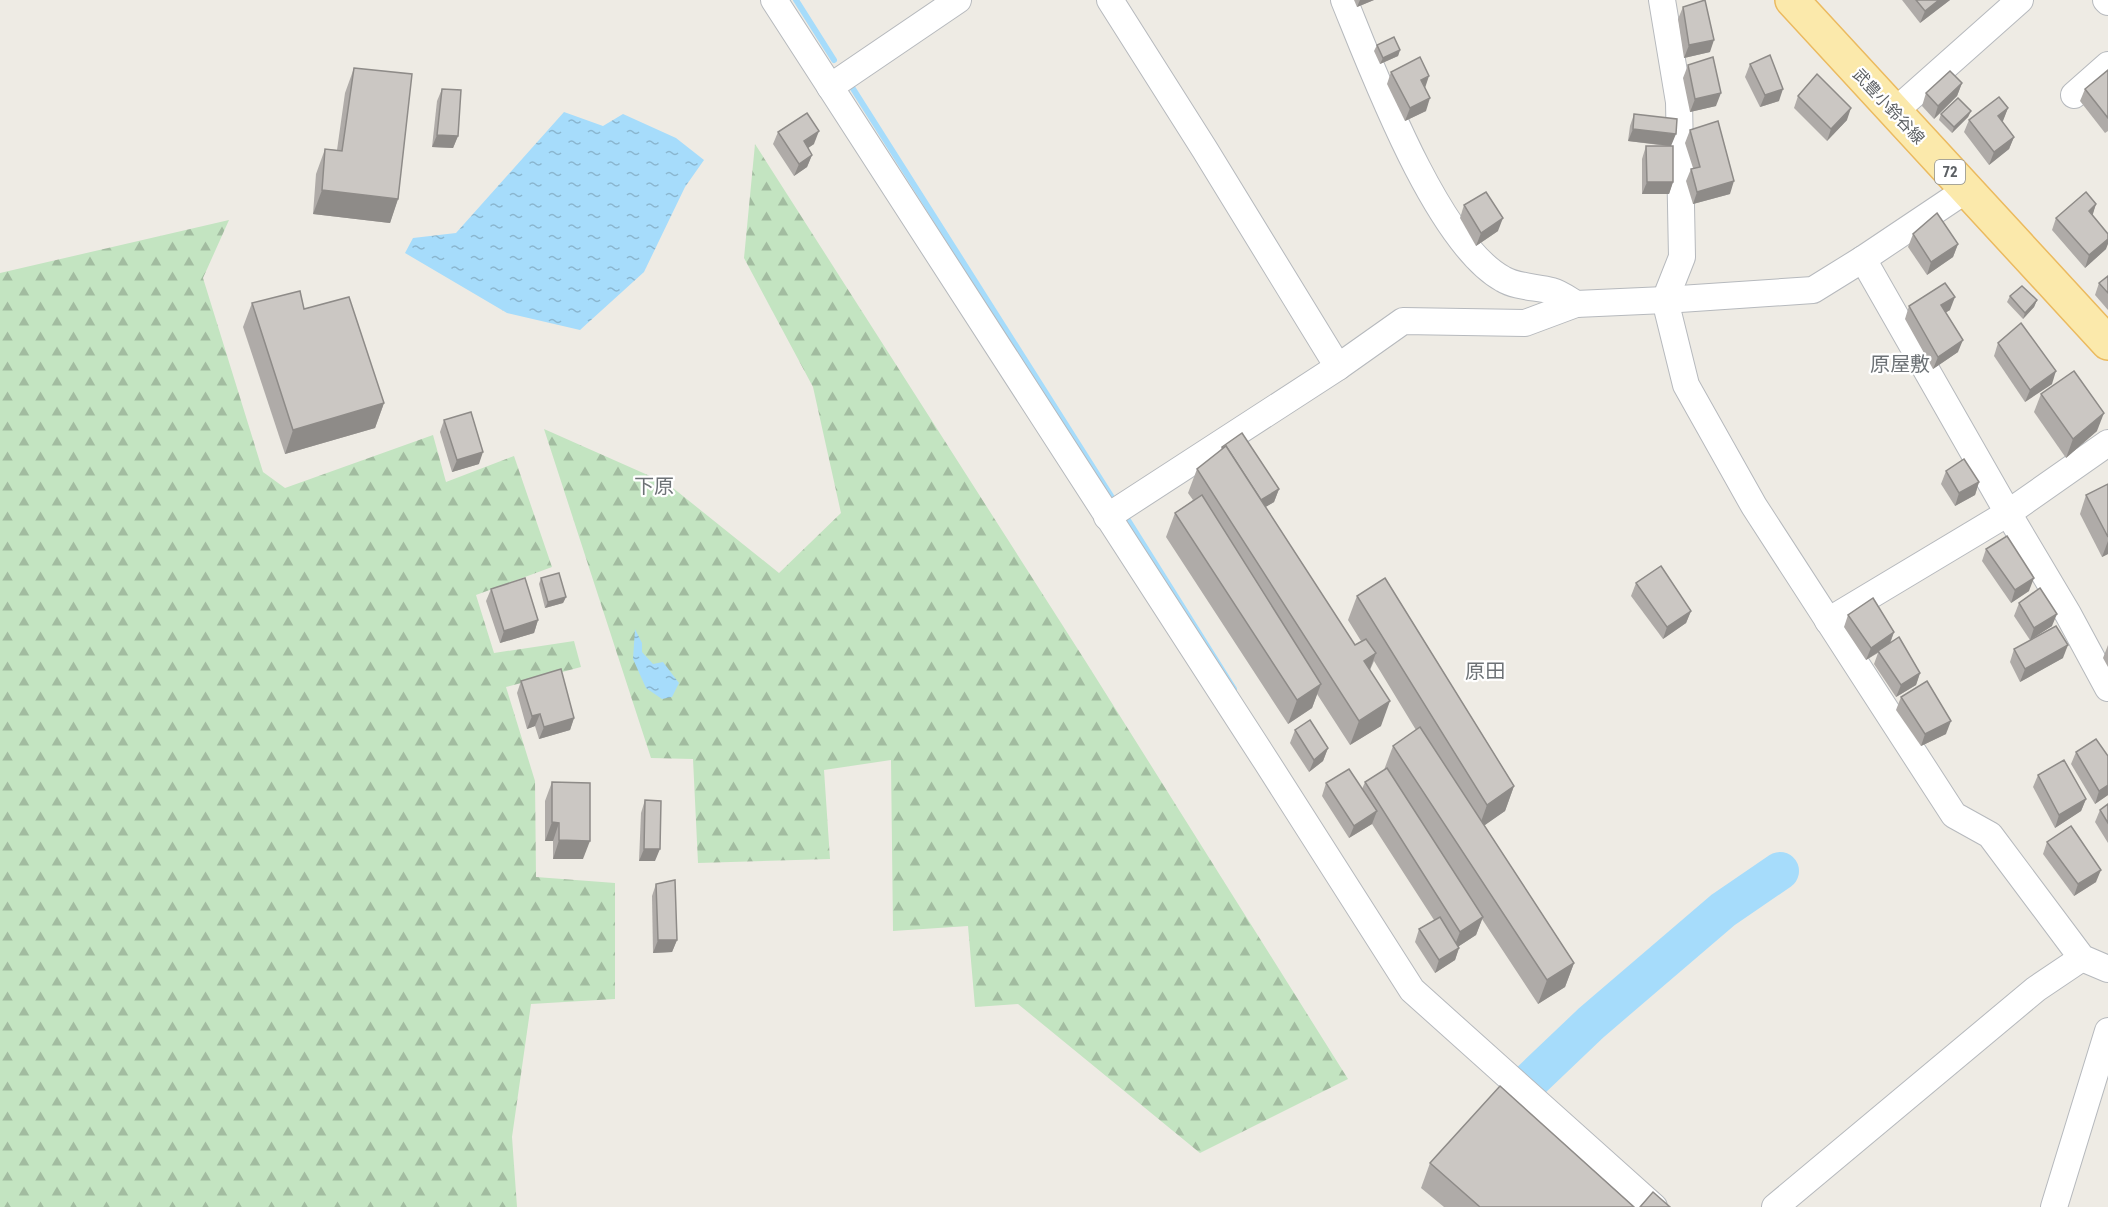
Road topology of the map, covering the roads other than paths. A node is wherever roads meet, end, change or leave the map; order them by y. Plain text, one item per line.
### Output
1 (774, 0) edge
2 (958, 0) edge
3 (1110, 0) edge
4 (1344, 0) edge
5 (1662, 0) edge
6 (1792, 0) edge
7 (2020, 0) edge
8 (2108, 65) edge
9 (830, 87) junction
10 (2074, 95) dead end
11 (1894, 112) junction
12 (1966, 190) junction
13 (1863, 260) junction
14 (1665, 300) junction
15 (1576, 304) junction
16 (2108, 343) edge
17 (1338, 367) junction
18 (2108, 443) edge
19 (2008, 513) junction
20 (1107, 517) junction
21 (1828, 621) junction
22 (2108, 688) edge
23 (2082, 958) junction
24 (2108, 969) edge
25 (2108, 1031) edge
26 (1654, 1207) edge
27 (1775, 1207) edge
28 (2054, 1207) edge

1 - 9 street
2 - 9 street
3 - 17 street
4 - 15 street
5 - 14 street
6 - 11 main road, 武豊小鈴谷線 / 72
7 - 11 street
8 - 10 street
9 - 20 street
11 - 12 main road, 武豊小鈴谷線 / 72
12 - 13 street
12 - 16 main road, 武豊小鈴谷線 / 72
13 - 14 street
13 - 19 street
14 - 15 street
14 - 21 street
15 - 17 street
17 - 20 street
18 - 19 street
19 - 21 street
19 - 22 street
20 - 26 street
21 - 23 street
23 - 24 street
23 - 27 street
25 - 28 street

